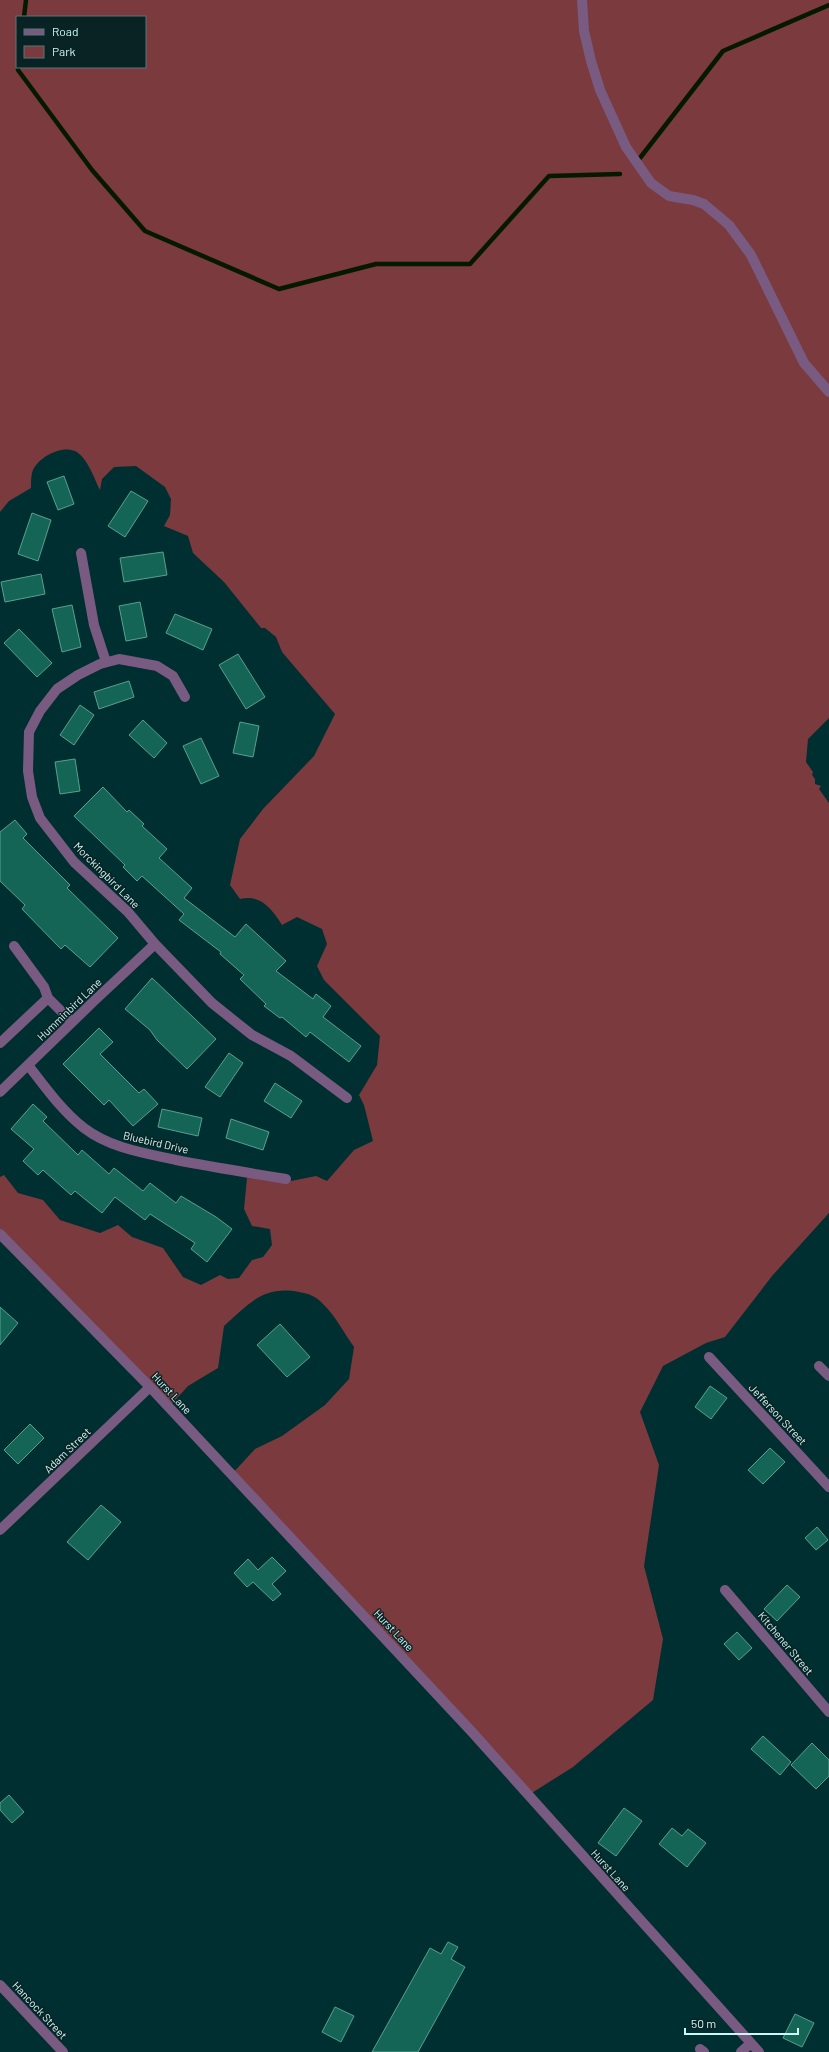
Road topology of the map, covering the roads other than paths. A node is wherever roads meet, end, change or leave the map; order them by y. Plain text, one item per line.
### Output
1 (582, 0) edge
2 (829, 392) edge
3 (81, 553) dead end
4 (106, 662) junction
5 (184, 697) dead end
6 (155, 944) junction
7 (14, 946) dead end
8 (48, 998) junction
9 (72, 1022) junction
10 (0, 1043) edge
11 (28, 1065) junction
12 (0, 1092) edge
13 (346, 1098) dead end
14 (286, 1179) dead end
15 (0, 1234) edge
16 (709, 1357) dead end
17 (820, 1366) dead end
18 (829, 1376) edge
19 (150, 1387) junction
20 (829, 1487) edge
21 (0, 1530) edge
22 (725, 1590) dead end
23 (829, 1712) edge
24 (0, 1985) edge
25 (751, 2043) junction
26 (63, 2052) edge
27 (741, 2052) edge
28 (759, 2052) edge

1 - 2 street
3 - 4 street
4 - 5 street, Morckingbird Lane
4 - 6 street, Morckingbird Lane
6 - 9 street, Humminbird Lane
6 - 13 street, Morckingbird Lane
7 - 8 street
8 - 9 street
8 - 10 street
9 - 11 street, Humminbird Lane
11 - 12 street, Humminbird Lane
11 - 14 street, Bluebird Drive
15 - 19 street, Hurst Lane
16 - 20 street, Jefferson Street
17 - 18 street
19 - 21 street, Adam Street
19 - 25 street, Hurst Lane
22 - 23 street, Kitchener Street
24 - 26 street, Hancock Street
25 - 27 street
25 - 28 street, Hurst Lane

